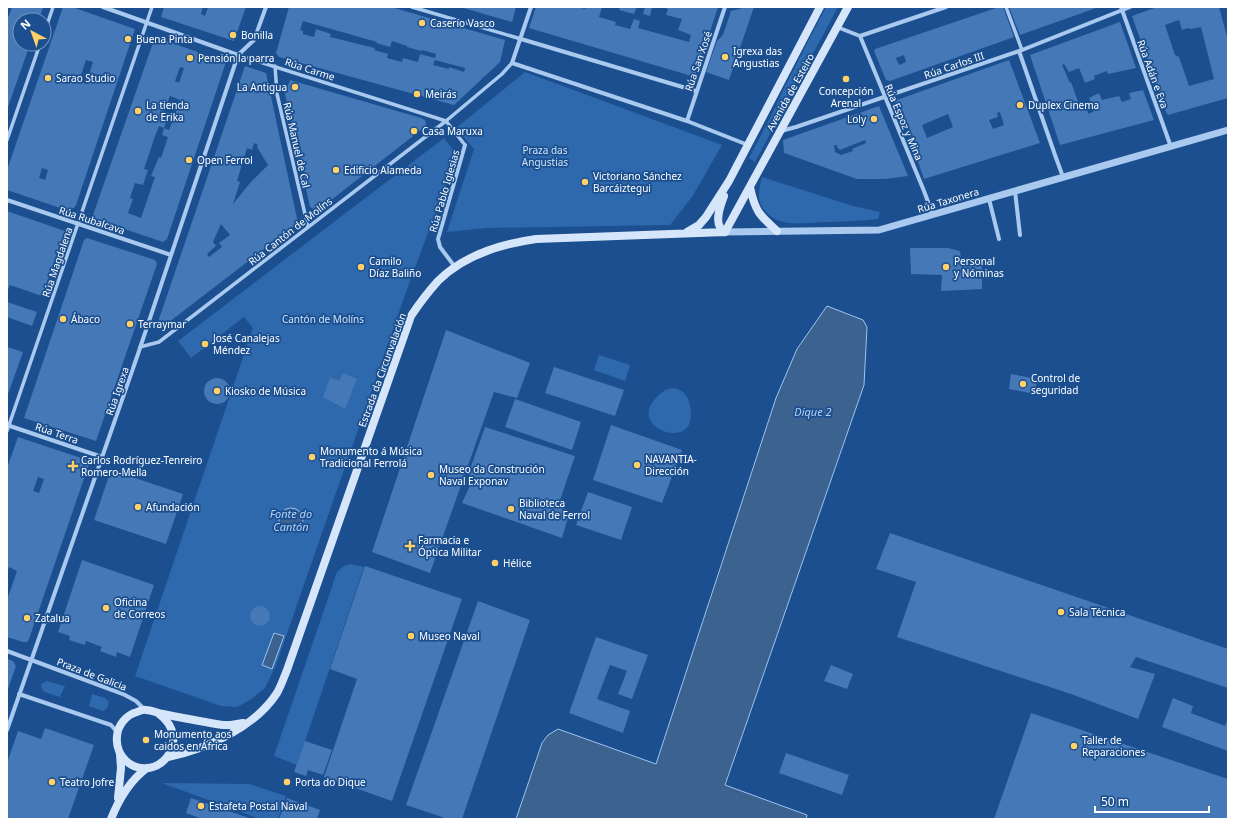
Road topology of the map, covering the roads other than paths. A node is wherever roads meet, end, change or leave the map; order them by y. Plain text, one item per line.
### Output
1 (103, 7) edge
2 (152, 7) edge
3 (266, 7) edge
4 (412, 7) edge
5 (531, 7) edge
6 (725, 7) edge
7 (820, 7) edge
8 (848, 7) edge
9 (946, 7) edge
10 (1006, 7) edge
11 (1130, 7) edge
12 (1121, 8) edge
13 (147, 23) junction
14 (837, 27) junction
15 (860, 36) junction
16 (521, 39) junction
17 (1020, 51) junction
18 (37, 52) edge
19 (238, 55) junction
20 (512, 63) junction
21 (275, 66) junction
22 (696, 91) junction
23 (885, 97) junction
24 (686, 120) junction
25 (446, 121) junction
26 (1228, 130) edge
27 (780, 132) junction
28 (7, 140) edge
29 (465, 145) joint
30 (748, 145) junction
31 (1171, 146) junction
32 (1064, 178) junction
33 (729, 181) junction
34 (750, 187) junction
35 (1015, 191) junction
36 (989, 198) junction
37 (7, 200) edge
38 (933, 215) junction
39 (79, 224) junction
40 (308, 227) junction
41 (777, 231) junction
42 (725, 232) junction
43 (686, 233) junction
44 (1020, 235) dead end
45 (999, 239) dead end
46 (171, 255) junction
47 (455, 267) junction
48 (140, 347) junction
49 (8, 425) edge
50 (7, 431) edge
51 (102, 457) junction
52 (7, 651) edge
53 (32, 660) junction
54 (20, 694) junction
55 (144, 709) junction
56 (158, 713) junction
57 (249, 721) junction
58 (7, 730) edge
59 (117, 732) junction
60 (120, 754) junction
61 (168, 757) junction
62 (147, 768) junction
63 (116, 807) junction
64 (111, 819) edge

1 - 13 street, Rúa Carme
2 - 13 street, Rúa Magdalena
3 - 19 street
4 - 16 street
5 - 16 street
6 - 22 street, Rúa San Xosé
7 - 30 main road, Avenida de Esteiro
8 - 14 main road, Avenida de Esteiro
9 - 15 street
10 - 17 street
11 - 12 street, Rúa Carlos III
12 - 17 street, Rúa Carlos III
12 - 31 street, Rúa Adán e Eva
13 - 19 street, Rúa Carme
13 - 39 street, Rúa Magdalena
14 - 15 street
14 - 27 main road, Avenida de Esteiro
15 - 23 street, Rúa Espoz y Mina
16 - 20 street
16 - 22 street
17 - 23 street, Rúa Carlos III
17 - 32 street
18 - 28 street
19 - 21 street, Rúa Carme
19 - 46 street, Rúa Igrexa
20 - 24 street
20 - 25 street
21 - 25 street, Rúa Carme
21 - 40 street, Rúa Manuel de Cal
22 - 24 street, Rúa San Xosé
23 - 27 street, Rúa Carlos III
23 - 38 street, Rúa Espoz y Mina
24 - 30 street
25 - 29 street, Rúa Pablo Iglesias
25 - 40 street, Rúa Cantón de Molíns
26 - 31 street, Rúa Taxonera
27 - 34 main road, Avenida de Esteiro
29 - 47 street, Rúa Pablo Iglesias
30 - 33 main road, Avenida de Esteiro
31 - 32 street, Rúa Taxonera
32 - 35 street, Rúa Taxonera
33 - 42 main road
33 - 43 main road
34 - 41 main road
34 - 42 main road, Avenida de Esteiro
35 - 36 street, Rúa Taxonera
35 - 44 street
36 - 38 street, Rúa Taxonera
36 - 45 street
37 - 39 street, Rúa Rubalcava
38 - 41 street, Rúa Taxonera
39 - 46 street, Rúa Rubalcava
39 - 49 street, Rúa Magdalena
40 - 48 street, Rúa Cantón de Molíns
41 - 42 street, Rúa Taxonera
42 - 43 main road, Estrada da Circunvalación
43 - 47 main road, Estrada da Circunvalación
46 - 48 street, Rúa Igrexa
47 - 57 main road, Estrada da Circunvalación
48 - 51 street, Rúa Igrexa
49 - 50 street, Rúa Magdalena
49 - 51 street, Rúa Terra
51 - 53 street, Rúa Igrexa
52 - 53 street, Praza de Galicia
53 - 54 street, Rúa Igrexa
53 - 55 street, Praza de Galicia
54 - 58 street, Rúa Igrexa
54 - 59 street
55 - 56 main road
55 - 59 main road
56 - 57 main road
56 - 61 main road
57 - 61 main road, Estrada da Circunvalación
59 - 60 main road
60 - 62 main road
60 - 63 main road
61 - 62 main road
62 - 63 main road
63 - 64 main road

